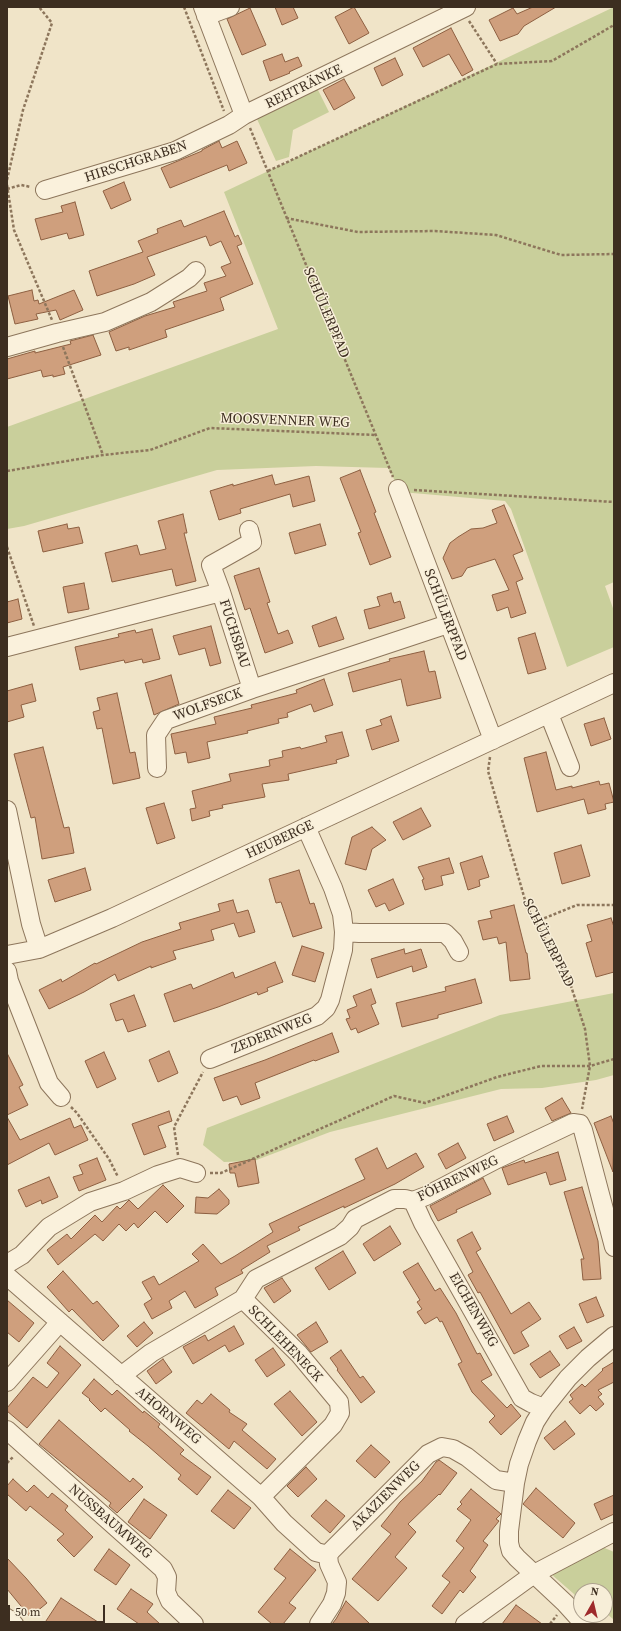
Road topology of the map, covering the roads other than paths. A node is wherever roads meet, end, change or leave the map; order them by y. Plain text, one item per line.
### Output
1 (230, 7) edge
2 (464, 8) edge
3 (205, 11) edge
4 (244, 115) junction
5 (45, 190) road end
6 (196, 271) dead end
7 (7, 347) edge
8 (398, 489) road end
9 (249, 530) dead end
10 (221, 592) junction
11 (448, 624) junction
12 (7, 647) edge
13 (614, 683) edge
14 (252, 689) junction
15 (549, 714) junction
16 (493, 740) junction
17 (570, 767) dead end
18 (157, 768) dead end
19 (7, 810) edge
20 (306, 827) junction
21 (344, 932) junction
22 (39, 948) junction
23 (459, 952) dead end
24 (7, 955) edge
25 (7, 971) edge
26 (210, 1059) road end
27 (61, 1097) road end
28 (188, 1170) road end
29 (413, 1202) junction
30 (614, 1247) edge
31 (7, 1264) edge
32 (7, 1276) edge
33 (243, 1299) junction
34 (60, 1322) junction
35 (614, 1336) edge
36 (121, 1376) junction
37 (7, 1382) edge
38 (544, 1408) junction
39 (7, 1430) edge
40 (515, 1483) junction
41 (261, 1496) junction
42 (614, 1532) edge
43 (328, 1555) junction
44 (534, 1574) junction
45 (7, 1618) edge
46 (14, 1624) edge
47 (194, 1624) edge
48 (319, 1624) edge
49 (465, 1624) edge
50 (584, 1624) edge

1 - 3 street
2 - 4 street, REHTRÄNKE
3 - 4 street
4 - 5 street, HIRSCHGRABEN
6 - 7 street
8 - 11 street, SCHÜLERPFAD
9 - 10 street
10 - 12 street, FUCHSBAU
10 - 14 street, FUCHSBAU
11 - 14 street
11 - 16 street, SCHÜLERPFAD
13 - 15 street, HEUBERGE
14 - 18 street, WOLFSECK
15 - 16 street, HEUBERGE
15 - 17 street
16 - 20 street, HEUBERGE
19 - 22 street
20 - 21 street, ZEDERNWEG
20 - 22 street, HEUBERGE
21 - 23 street
21 - 26 street, ZEDERNWEG
22 - 24 street, HEUBERGE
25 - 27 street
28 - 31 street
29 - 30 street, FÖHRENWEG
29 - 33 street, FÖHRENWEG
29 - 38 street, EICHENWEG
32 - 34 street, AHORNWEG
33 - 36 street, SCHLEHENECK
33 - 41 street, SCHLEHENECK
34 - 36 street, AHORNWEG
34 - 37 street
35 - 38 street
36 - 41 street, AHORNWEG
38 - 40 street
39 - 47 street, NUSSBAUMWEG
40 - 43 street, AKAZIENWEG
40 - 44 street
41 - 43 street, AHORNWEG
42 - 44 street
43 - 48 street
44 - 49 street
44 - 50 street
45 - 46 street

